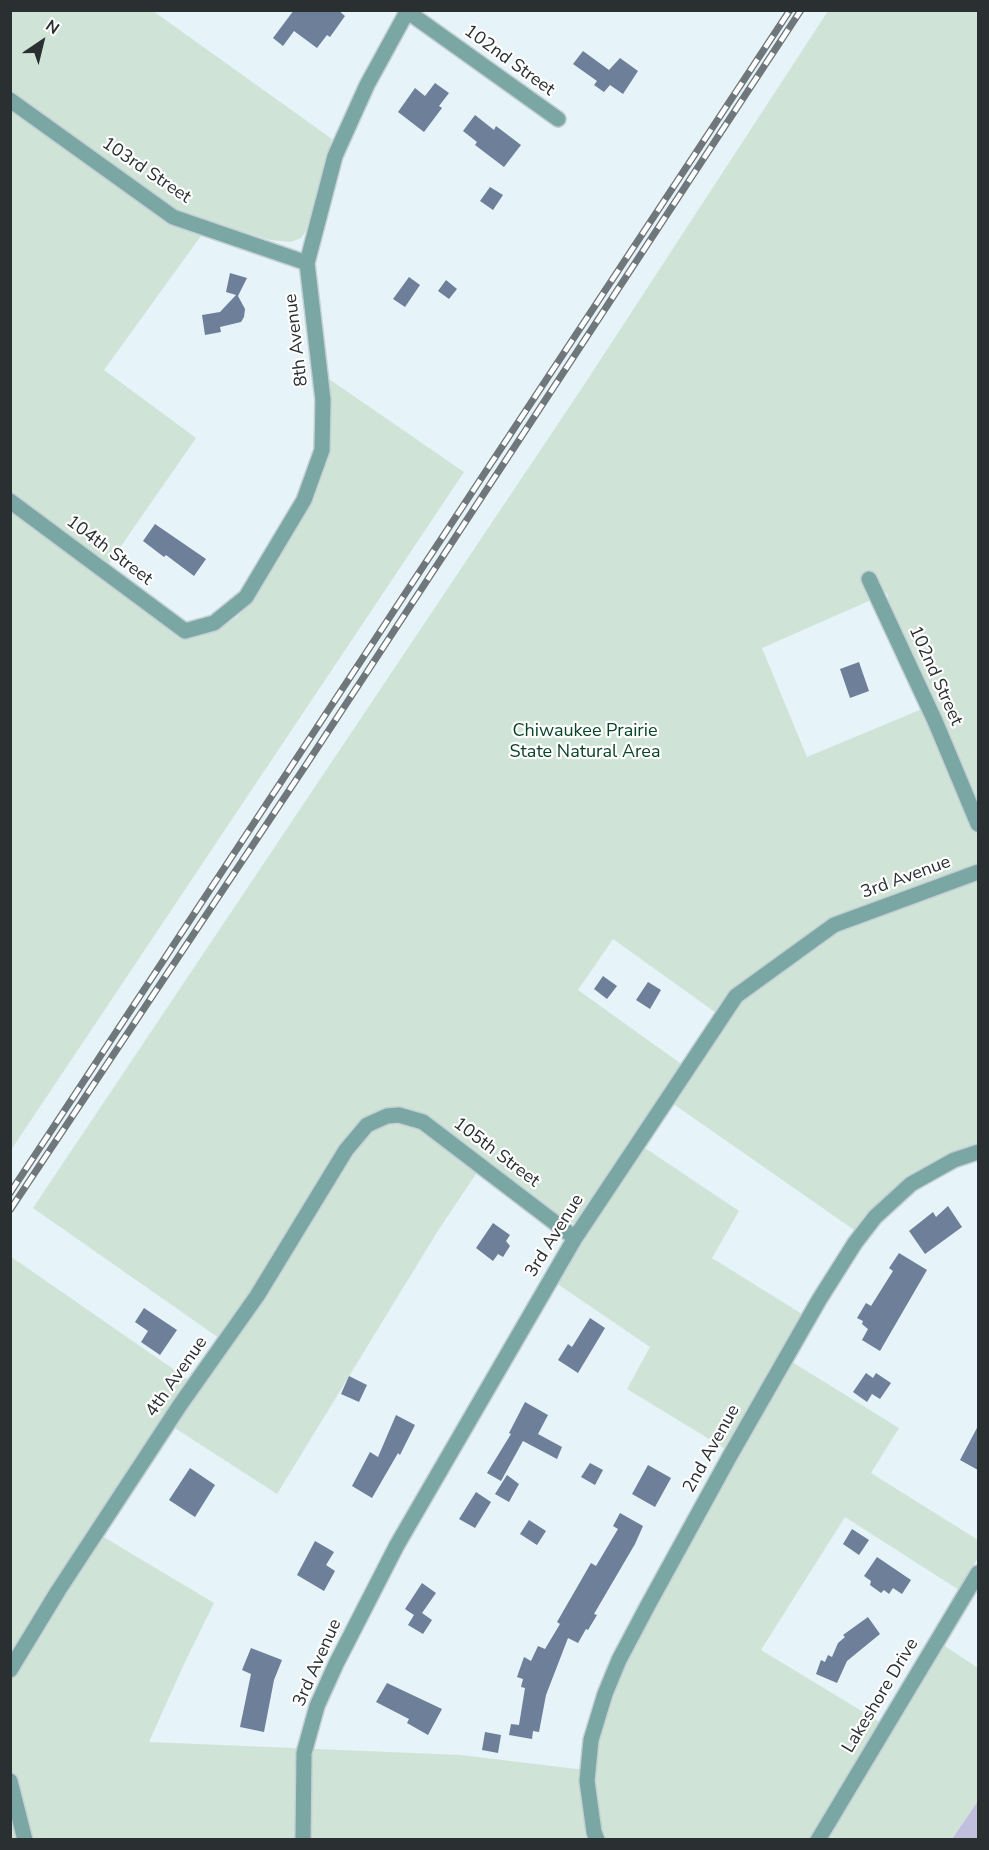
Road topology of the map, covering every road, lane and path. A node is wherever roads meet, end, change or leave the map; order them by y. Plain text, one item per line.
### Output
1 (408, 11) edge
2 (10, 100) edge
3 (558, 119) dead end
4 (307, 262) junction
5 (10, 501) edge
6 (869, 579) dead end
7 (185, 631) joint
8 (978, 824) edge
9 (978, 872) edge
10 (387, 1116) joint
11 (978, 1152) edge
12 (575, 1238) junction
13 (978, 1573) edge
14 (10, 1670) edge
15 (10, 1781) edge
16 (595, 1836) edge
17 (25, 1839) edge
18 (303, 1839) edge
19 (818, 1839) edge

1 - 3 street, 102nd Street
1 - 4 street, 8th Avenue
2 - 4 street, 103rd Street
4 - 7 street, 8th Avenue
5 - 7 street, 104th Street
6 - 8 street, 102nd Street
9 - 12 street, 3rd Avenue
10 - 12 street, 105th Street
10 - 14 street, 4th Avenue
11 - 16 street, 2nd Avenue
12 - 18 street, 3rd Avenue
13 - 19 street, Lakeshore Drive
15 - 17 street

